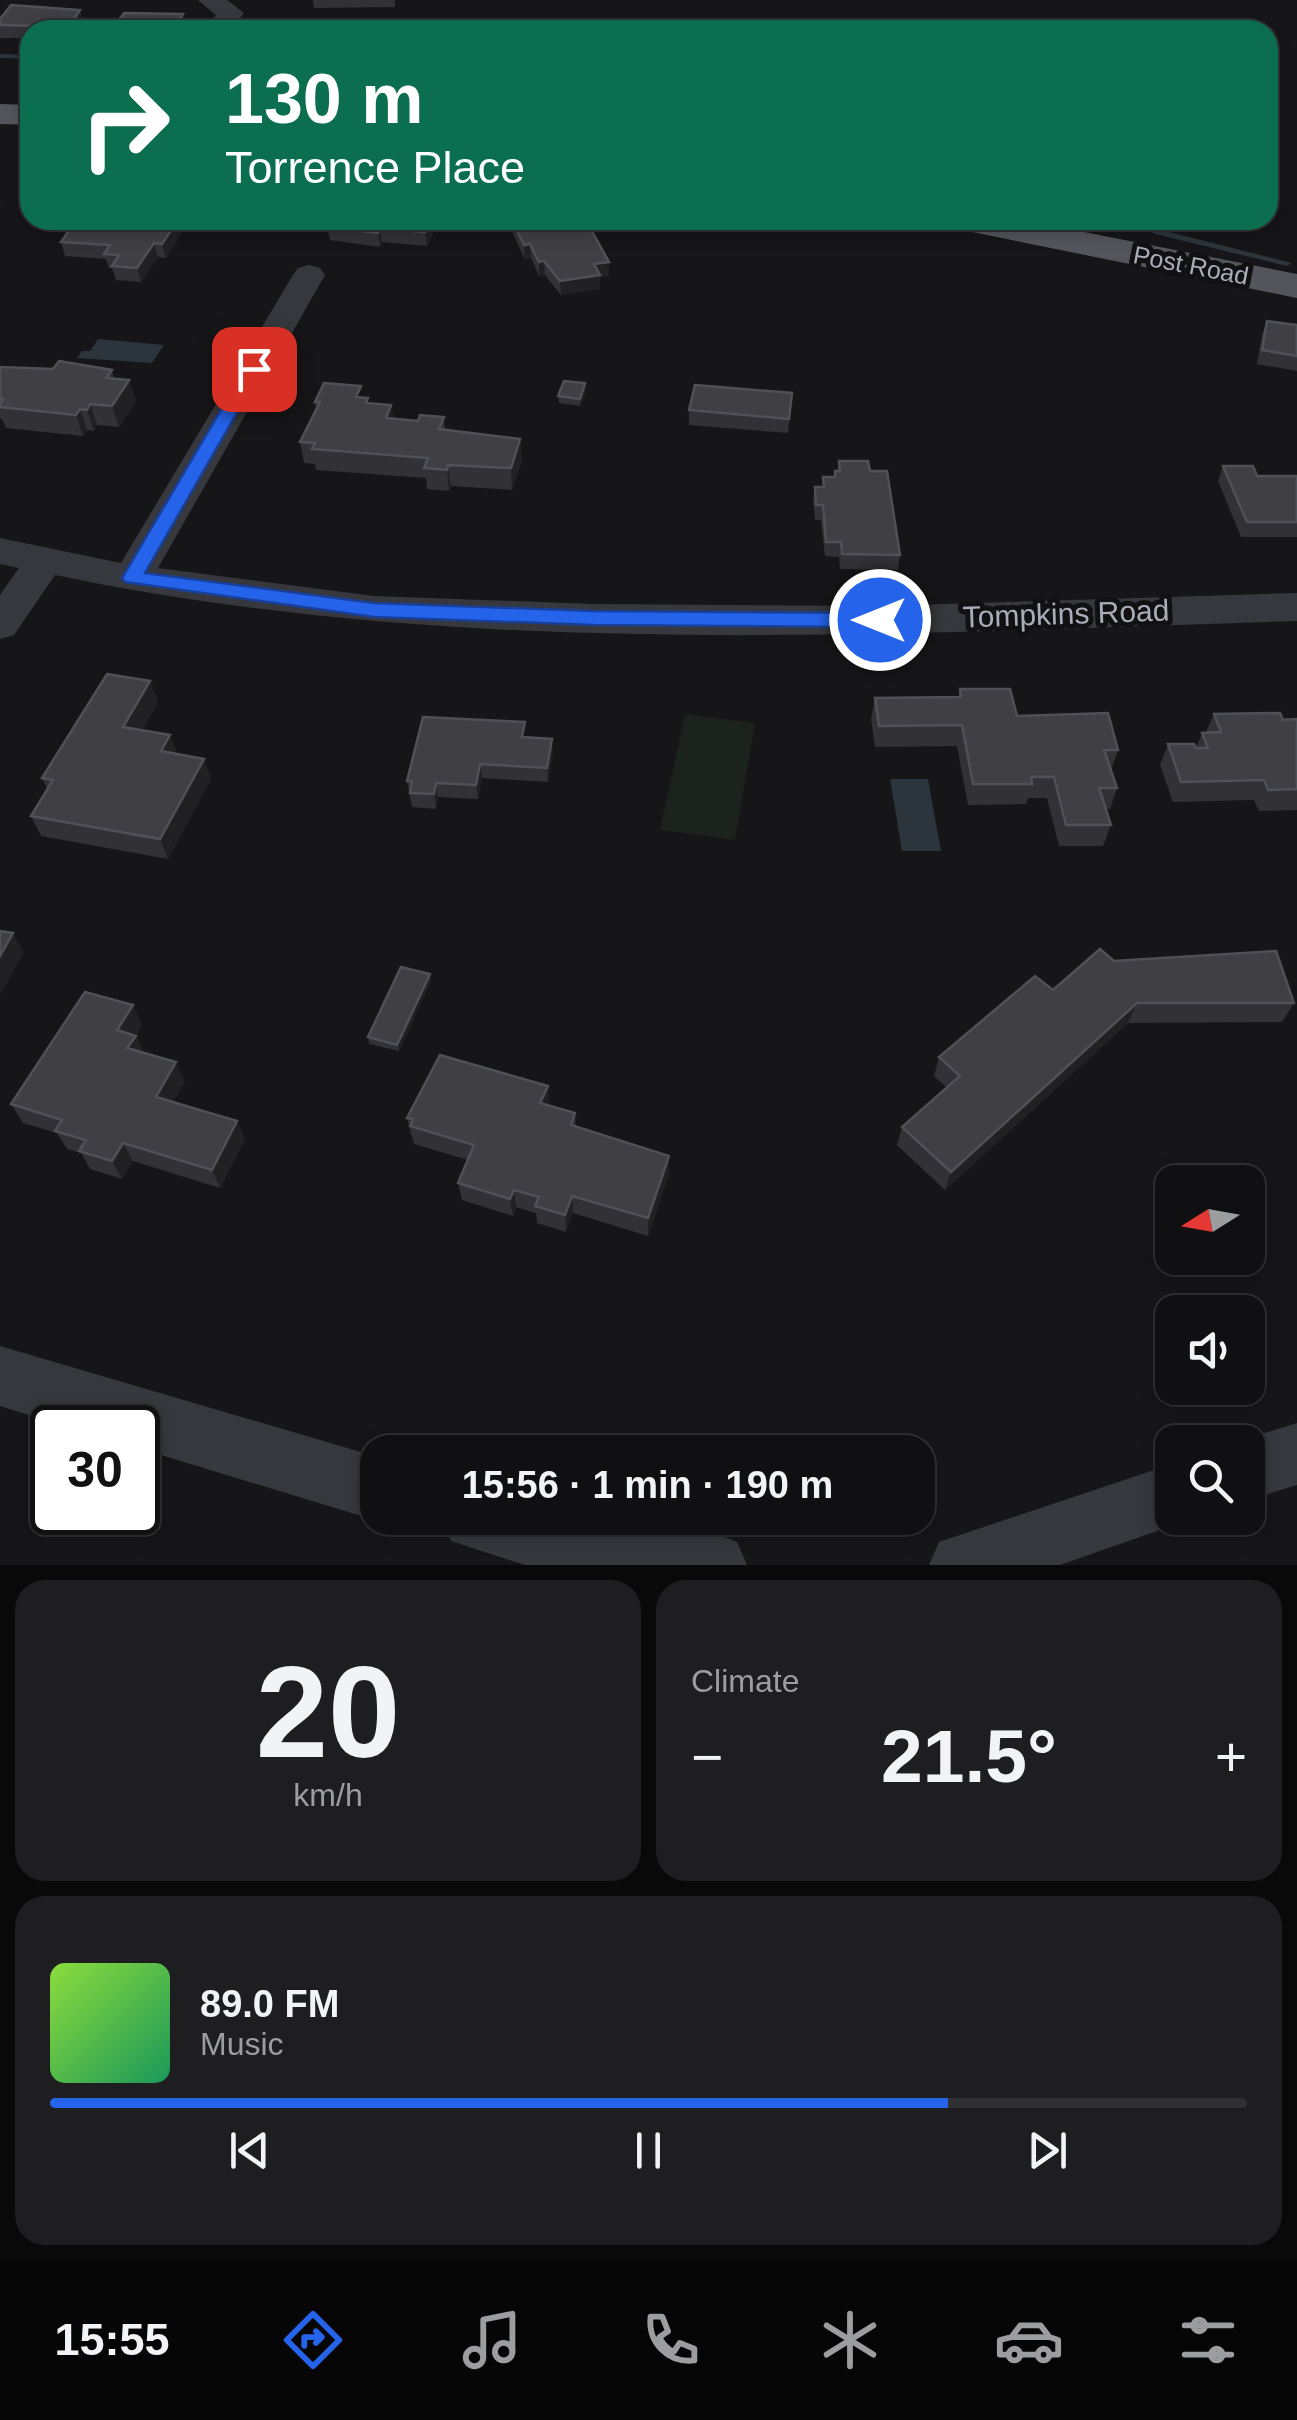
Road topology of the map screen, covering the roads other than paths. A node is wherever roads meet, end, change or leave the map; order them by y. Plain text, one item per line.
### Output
1 (210, 0) edge
2 (226, 20) edge
3 (1017, 230) edge
4 (309, 275) dead end
5 (1297, 286) edge
6 (0, 551) edge
7 (44, 561) junction
8 (132, 578) junction
9 (1297, 608) edge
10 (0, 625) edge
11 (0, 1376) edge
12 (1297, 1454) edge
13 (1265, 1464) edge
14 (360, 1484) edge
15 (1155, 1502) edge
16 (530, 1535) edge
17 (714, 1565) edge
18 (962, 1565) edge

1 - 2 street
3 - 5 main road, Post Road
4 - 8 street
6 - 7 street, Tompkins Road
7 - 8 street, Tompkins Road
7 - 10 street
8 - 9 street, Tompkins Road
11 - 14 street
12 - 13 street
15 - 18 street
16 - 17 street

